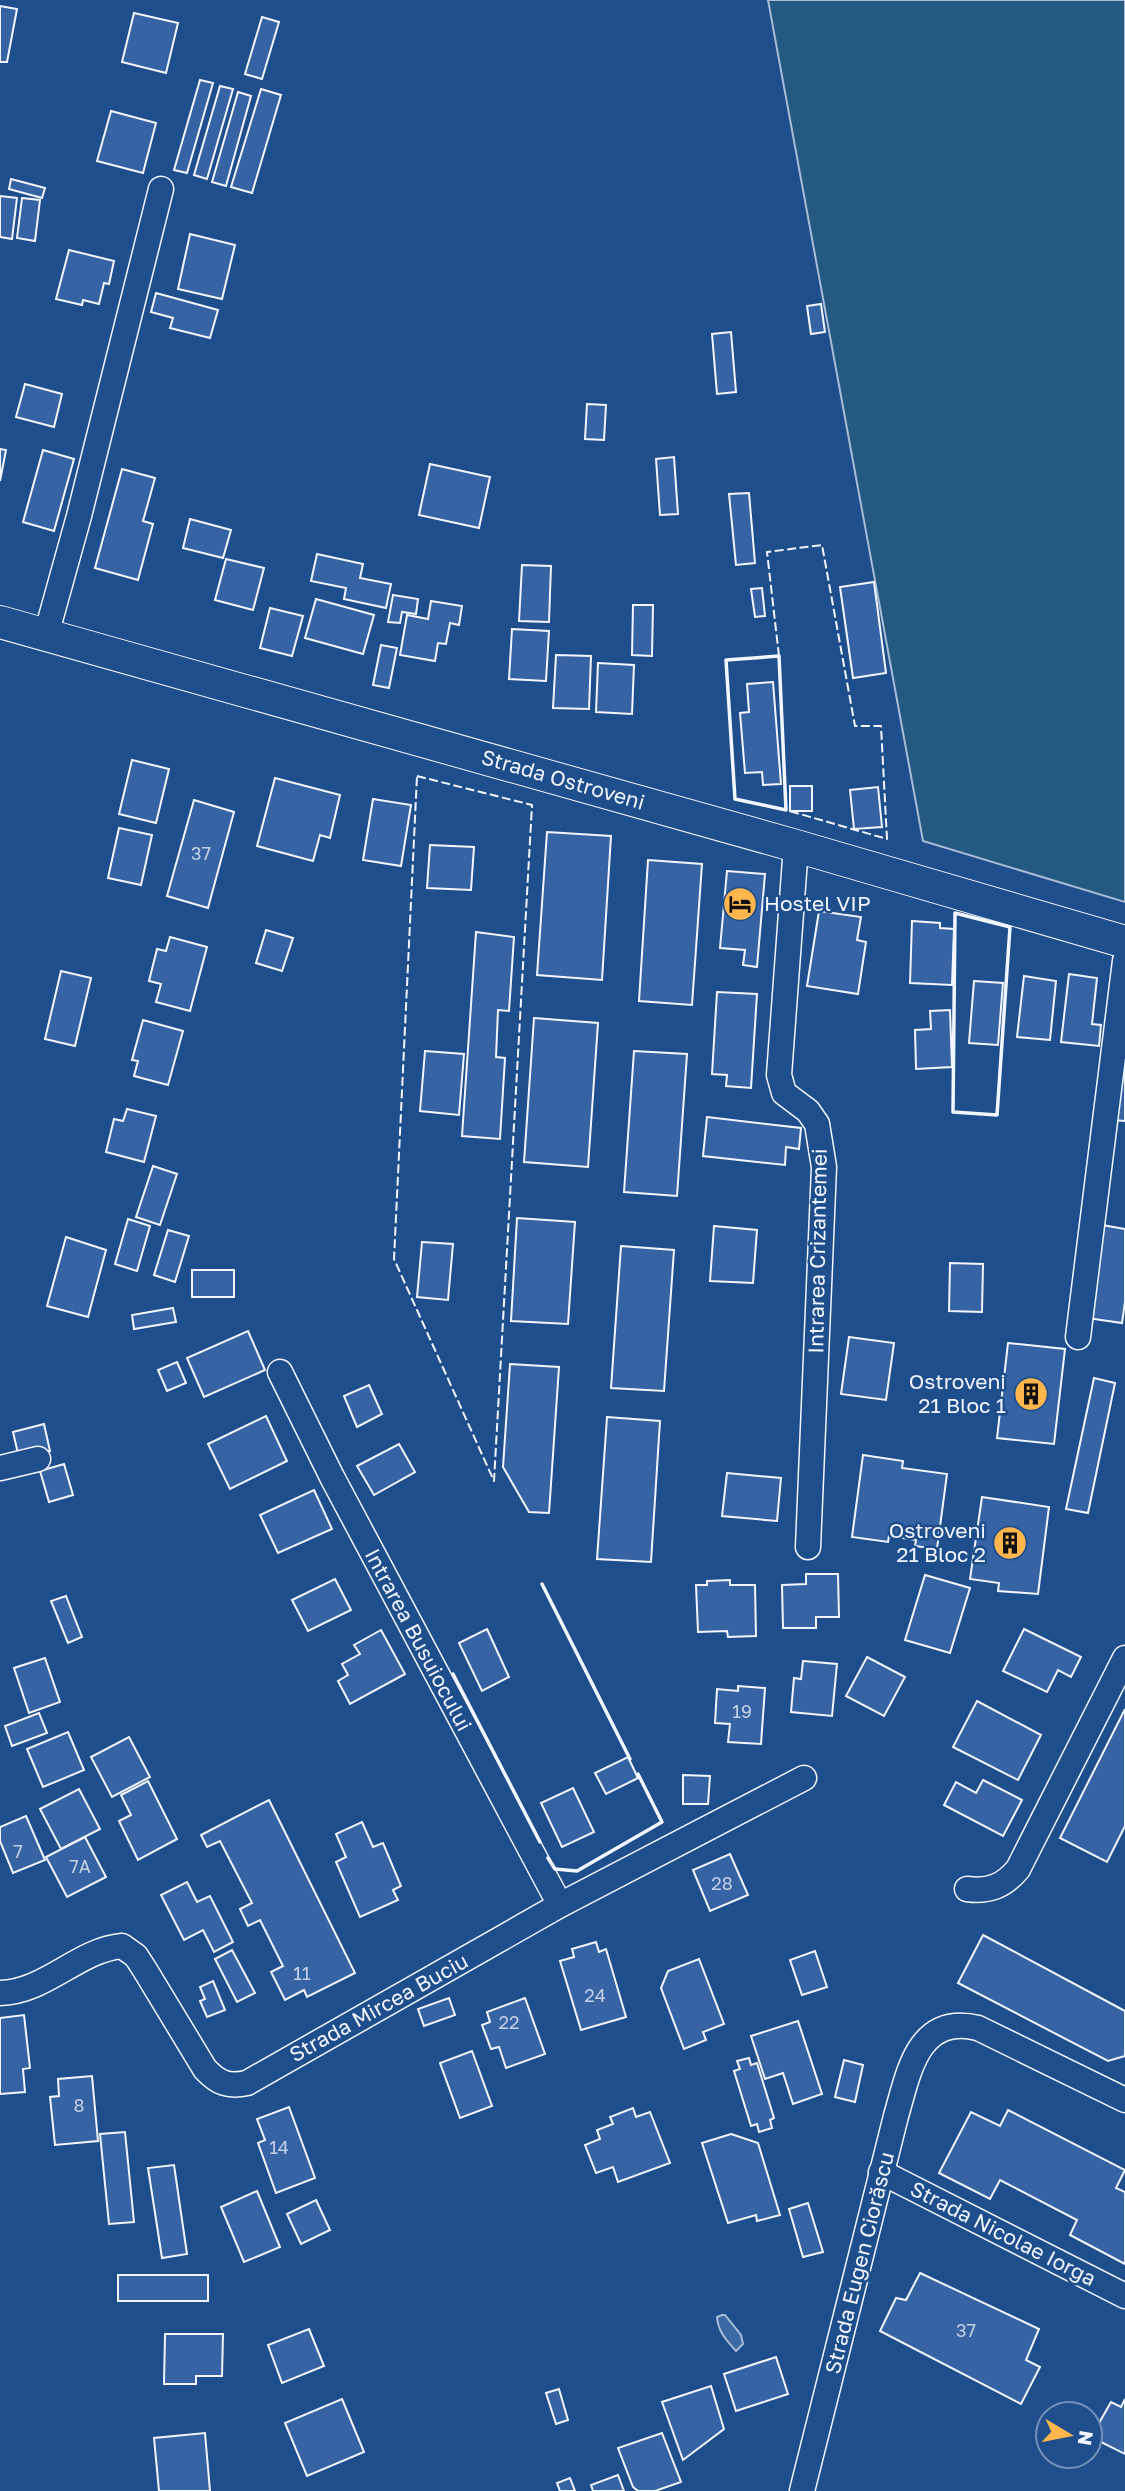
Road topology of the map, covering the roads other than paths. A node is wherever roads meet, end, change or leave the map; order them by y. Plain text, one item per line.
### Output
1 (161, 189) dead end
2 (0, 622) edge
3 (46, 635) junction
4 (796, 846) junction
5 (1125, 942) edge
6 (1125, 961) edge
7 (1078, 1337) dead end
8 (280, 1373) dead end
9 (38, 1459) dead end
10 (0, 1468) edge
11 (808, 1547) dead end
12 (1125, 1658) edge
13 (804, 1778) dead end
14 (967, 1889) dead end
15 (560, 1905) junction
16 (0, 1993) edge
17 (1125, 2100) edge
18 (881, 2172) junction
19 (1125, 2296) edge
20 (802, 2491) edge

1 - 3 street
2 - 3 street, Strada Ostroveni
3 - 4 street, Strada Ostroveni
4 - 5 street, Strada Ostroveni
4 - 11 street, Intrarea Crizantemei
6 - 7 street
8 - 15 street, Intrarea Busuiocului
9 - 10 street
12 - 14 street
13 - 15 street, Strada Mircea Buciu
15 - 16 street, Strada Mircea Buciu
17 - 18 street, Strada Eugen Ciorăscu
18 - 19 street, Strada Nicolae Iorga
18 - 20 street, Strada Eugen Ciorăscu

